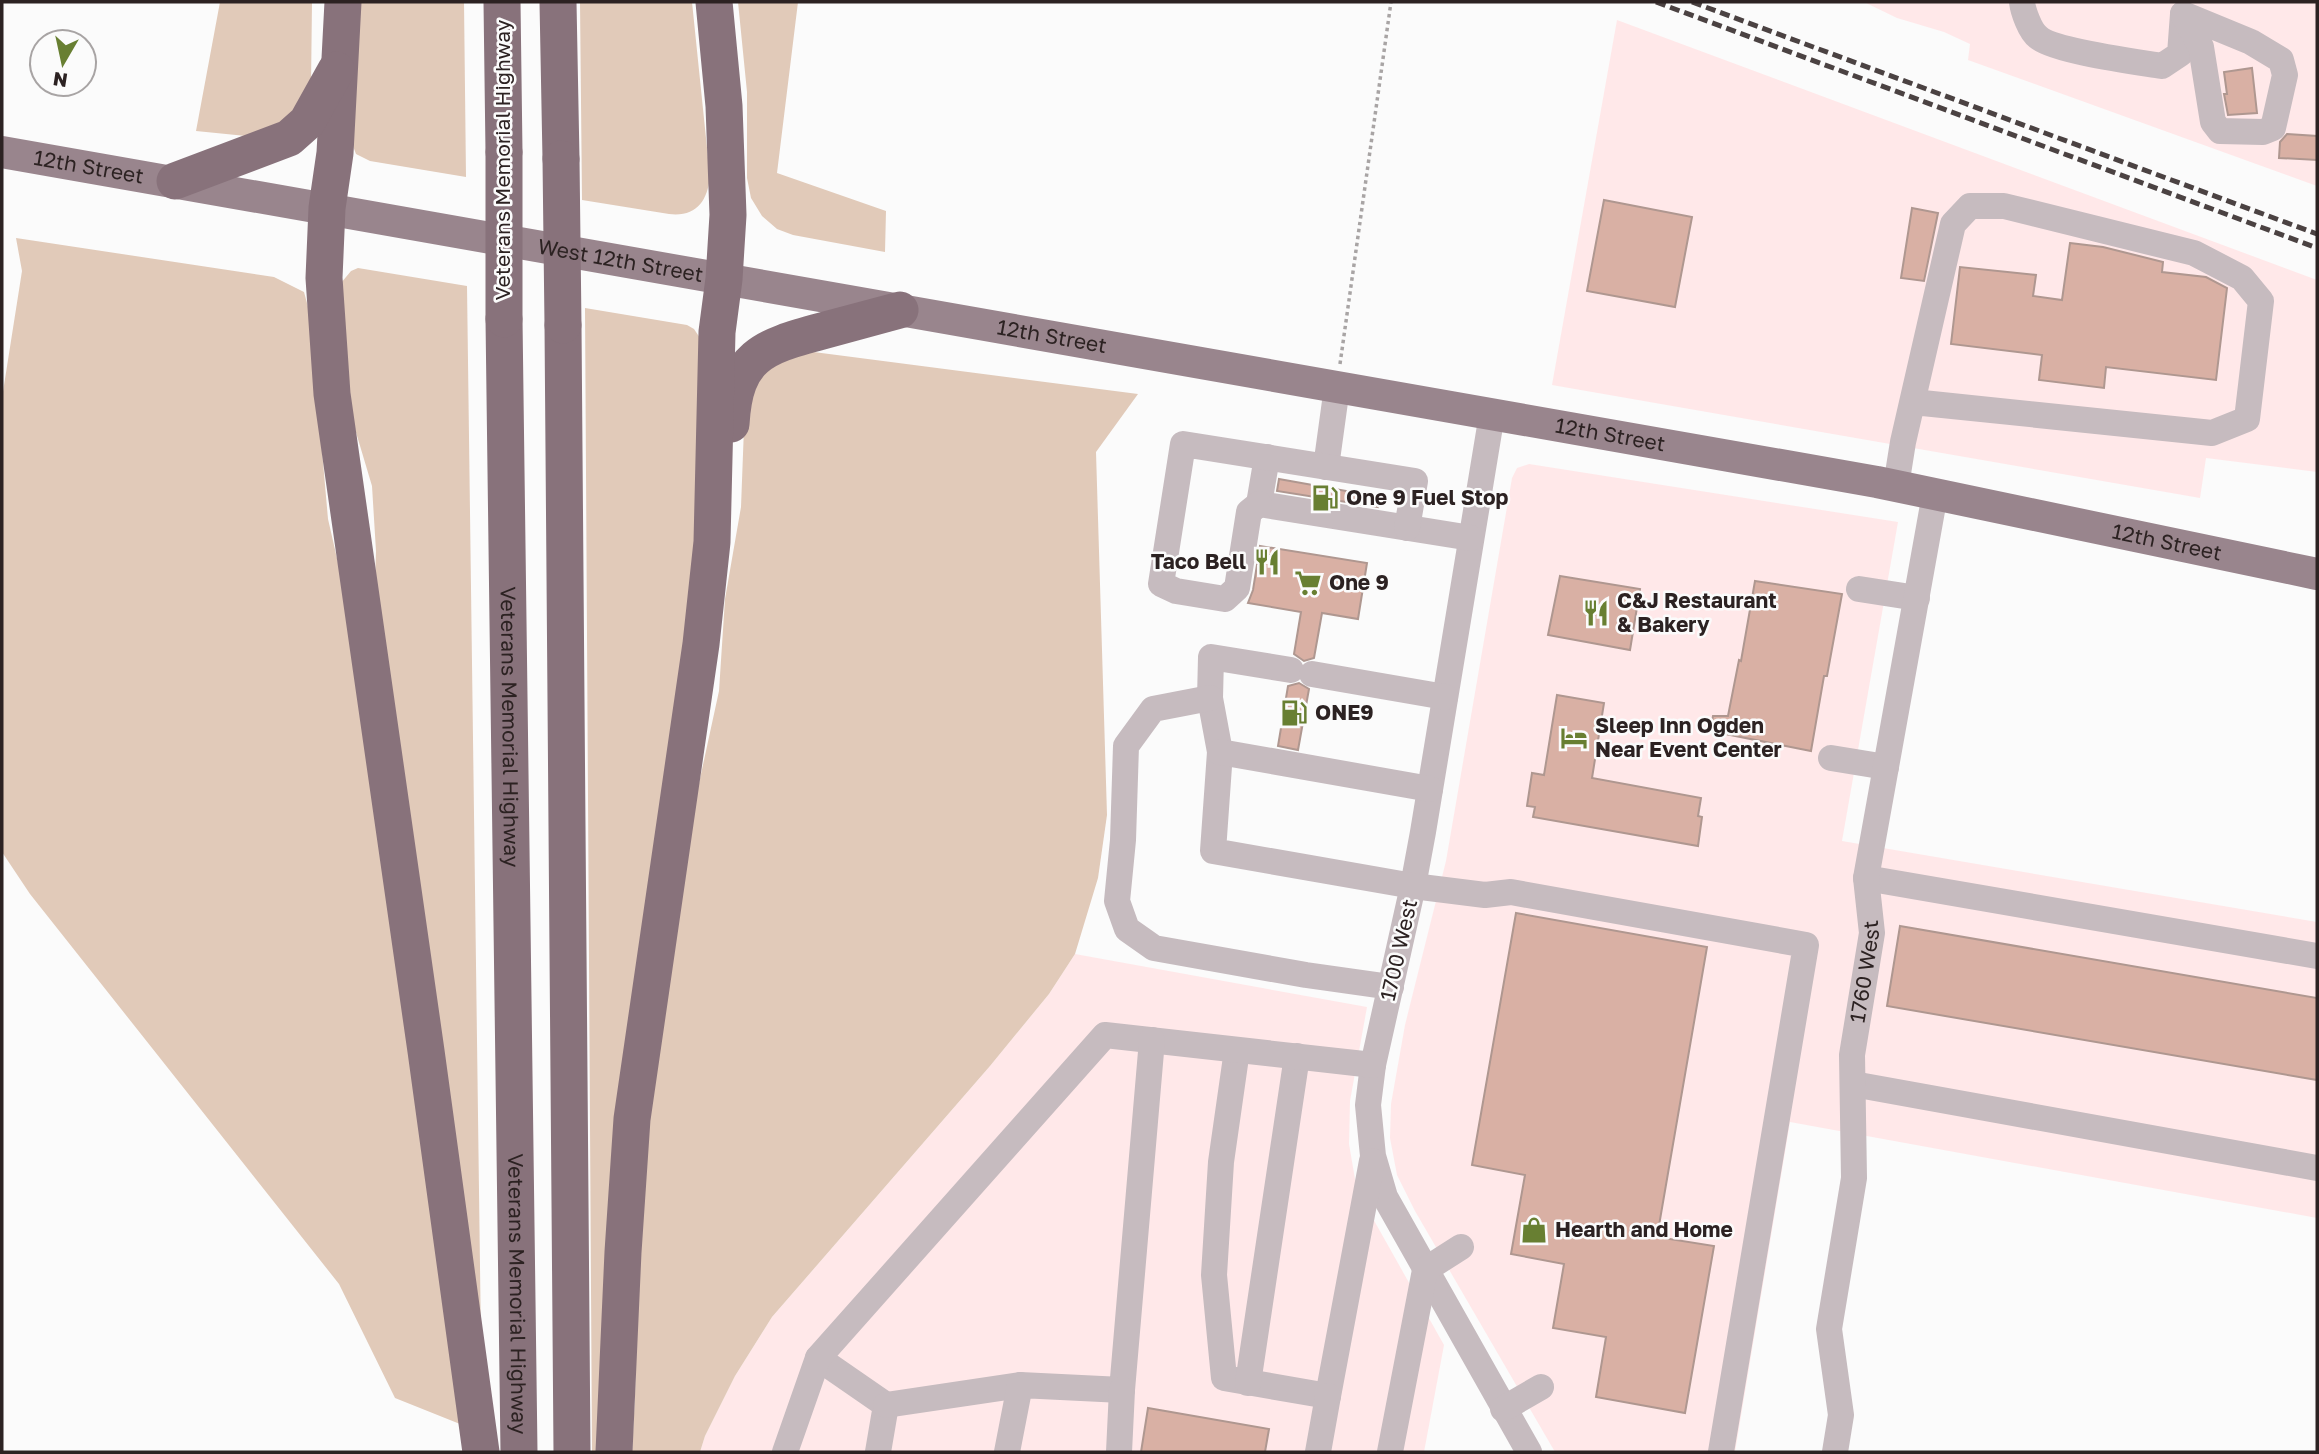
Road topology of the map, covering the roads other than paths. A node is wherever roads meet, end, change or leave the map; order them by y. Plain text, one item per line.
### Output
1 (343, 2) edge
2 (502, 2) edge
3 (558, 2) edge
4 (714, 2) edge
5 (2022, 2) edge
6 (2184, 8) edge
7 (340, 63) junction
8 (2, 152) edge
9 (175, 181) junction
10 (327, 208) junction
11 (724, 279) junction
12 (900, 310) junction
13 (1337, 387) junction
14 (1913, 402) junction
15 (1492, 414) junction
16 (1267, 457) junction
17 (1326, 467) junction
18 (1896, 486) junction
19 (1935, 494) junction
20 (1259, 504) junction
21 (1407, 528) junction
22 (1471, 538) junction
23 (712, 542) junction
24 (2317, 574) edge
25 (1859, 589) dead end
26 (1917, 598) junction
27 (1445, 696) junction
28 (1210, 698) junction
29 (1220, 752) junction
30 (1831, 758) dead end
31 (1886, 767) junction
32 (1430, 789) junction
33 (1866, 878) junction
34 (1413, 886) junction
35 (2317, 956) edge
36 (1391, 988) junction
37 (1152, 1040) junction
38 (1237, 1050) junction
39 (1297, 1056) junction
40 (1373, 1065) junction
41 (1853, 1084) junction
42 (1373, 1156) junction
43 (2317, 1168) edge
44 (1461, 1247) dead end
45 (1425, 1270) junction
46 (818, 1358) junction
47 (1248, 1383) junction
48 (1020, 1385) junction
49 (1541, 1387) dead end
50 (1122, 1390) junction
51 (1328, 1396) junction
52 (886, 1405) junction
53 (1503, 1409) junction
54 (481, 1452) edge
55 (519, 1452) edge
56 (572, 1452) edge
57 (614, 1452) edge
58 (785, 1452) edge
59 (878, 1452) edge
60 (1007, 1452) edge
61 (1119, 1452) edge
62 (1318, 1452) edge
63 (1390, 1452) edge
64 (1529, 1452) edge
65 (1721, 1452) edge
66 (1835, 1452) edge

1 - 7 highway
2 - 55 highway, Veterans Memorial Highway, bridge
3 - 56 highway, bridge
4 - 11 highway
5 - 6 street
6 - 6 street
7 - 9 highway
7 - 10 highway
8 - 9 main road, 12th Street
9 - 10 main road, West 12th Street
10 - 11 main road, West 12th Street
10 - 54 highway
11 - 12 main road, West 12th Street
11 - 23 highway
12 - 13 main road, 12th Street
12 - 23 highway
13 - 15 main road, 12th Street
13 - 17 street
14 - 14 street
14 - 18 street
15 - 18 main road, 12th Street
15 - 22 street, 1700 West
16 - 17 street
16 - 20 street
16 - 20 street
17 - 21 street
18 - 19 main road, 12th Street
19 - 24 main road, 12th Street
19 - 26 street, 1760 West
20 - 21 street
21 - 22 street
22 - 27 street, 1700 West
23 - 57 highway
25 - 26 street
26 - 31 street, 1760 West
27 - 28 street
27 - 32 street, 1700 West
28 - 29 street
28 - 36 street
29 - 32 street
29 - 34 street
30 - 31 street
31 - 33 street, 1760 West
32 - 34 street, 1700 West
33 - 35 street
33 - 41 street, 1760 West
34 - 36 street, 1700 West
34 - 65 street
36 - 40 street, 1700 West
37 - 38 street
37 - 46 street
37 - 50 street
38 - 39 street
38 - 47 street
39 - 40 street
39 - 47 street
40 - 42 street, 1700 West
41 - 43 street
41 - 66 street, 1760 West
42 - 45 street, 1700 West
42 - 51 street
44 - 45 street
45 - 53 street, 1700 West
45 - 63 street
46 - 52 street
46 - 58 street
47 - 51 street
48 - 50 street
48 - 52 street
48 - 60 street
49 - 53 street
50 - 61 street
51 - 62 street
52 - 59 street
53 - 64 street, 1700 West

